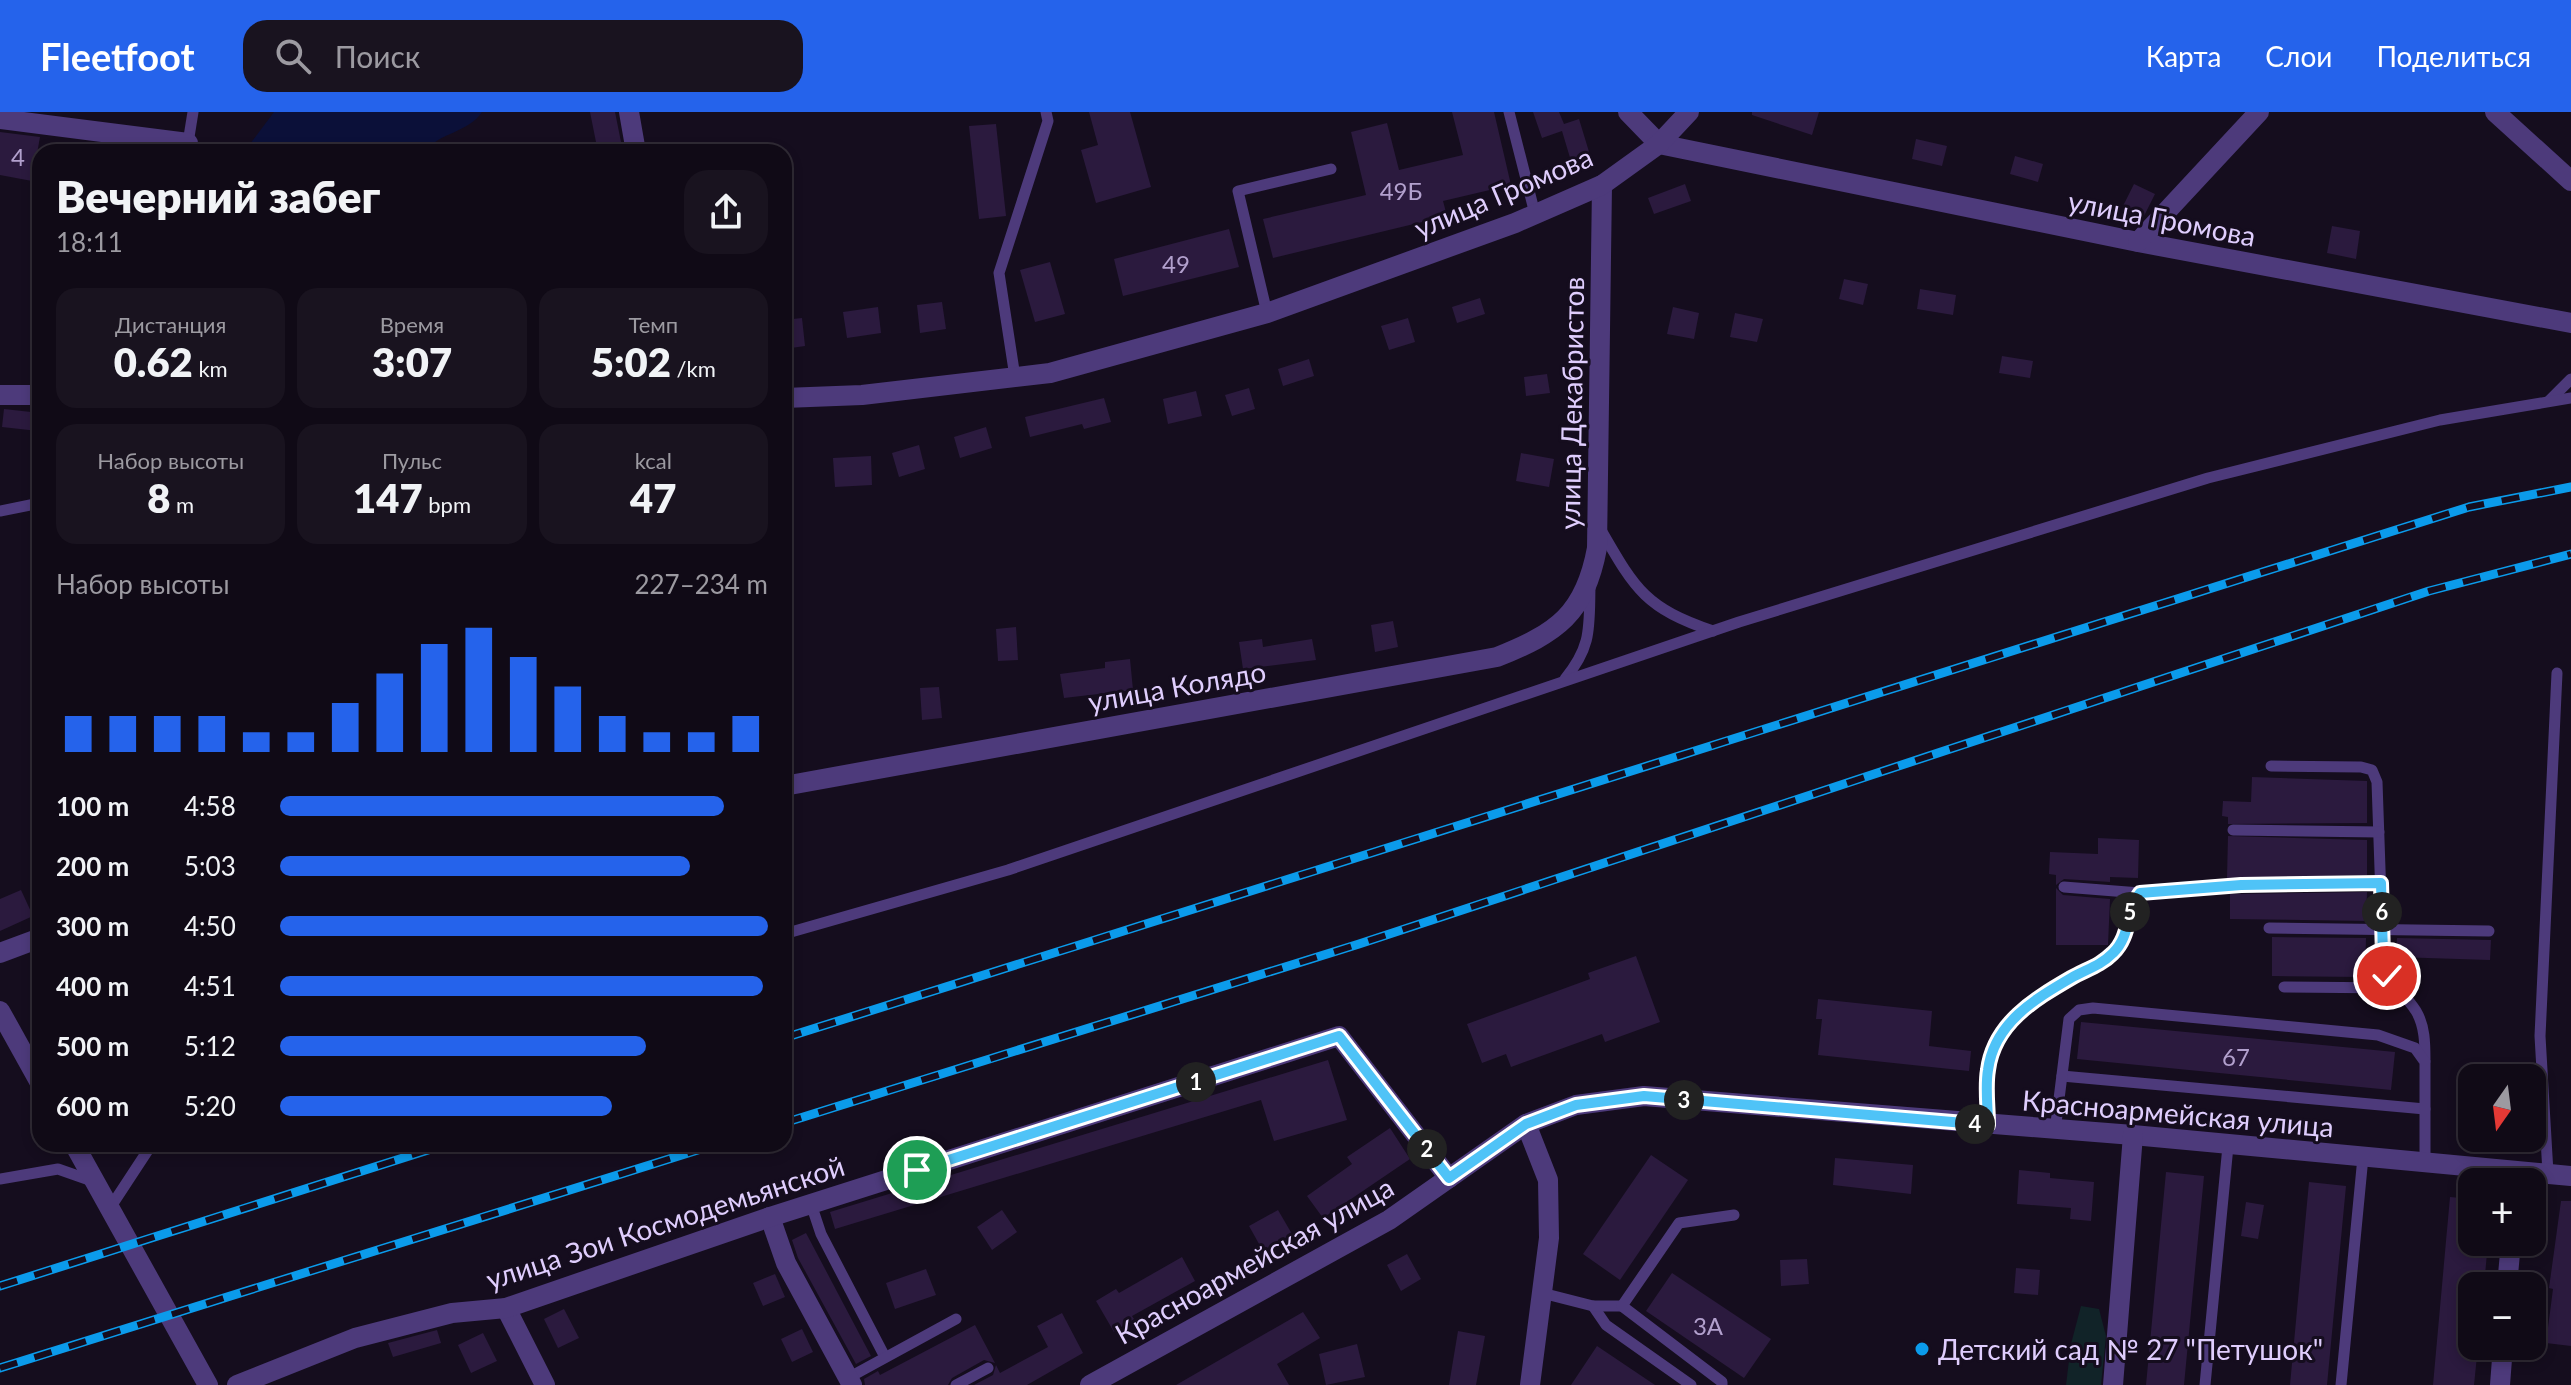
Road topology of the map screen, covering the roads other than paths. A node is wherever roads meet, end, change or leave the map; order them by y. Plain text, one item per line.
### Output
1 (193, 112) edge
2 (629, 112) edge
3 (1046, 112) edge
4 (1509, 112) edge
5 (1628, 112) edge
6 (1689, 112) edge
7 (2259, 112) edge
8 (2495, 112) edge
9 (0, 119) edge
10 (188, 143) joint
11 (635, 144) edge
12 (1659, 144) junction
13 (1331, 169) dead end
14 (2571, 181) edge
15 (1602, 185) junction
16 (1535, 214) junction
17 (2138, 242) junction
18 (1267, 313) junction
19 (2543, 318) junction
20 (2571, 323) edge
21 (2571, 334) edge
22 (1015, 377) junction
23 (2571, 379) edge
24 (0, 395) edge
25 (32, 395) edge
26 (792, 398) edge
27 (2571, 398) edge
28 (2549, 402) junction
29 (32, 505) edge
30 (0, 511) edge
31 (1597, 523) junction
32 (1590, 583) junction
33 (1569, 615) joint
34 (1713, 631) junction
35 (2557, 673) dead end
36 (1563, 681) junction
37 (2271, 766) dead end
38 (792, 785) edge
39 (2233, 830) dead end
40 (2379, 832) junction
41 (2381, 883) junction
42 (2064, 887) dead end
43 (2140, 893) junction
44 (2269, 928) dead end
45 (2382, 928) junction
46 (2489, 931) dead end
47 (792, 932) edge
48 (32, 941) edge
49 (0, 953) edge
50 (2284, 987) dead end
51 (2397, 988) junction
52 (0, 1011) edge
53 (2425, 1062) junction
54 (32, 1069) edge
55 (2062, 1076) junction
56 (2425, 1109) junction
57 (1526, 1124) junction
58 (1988, 1125) junction
59 (2055, 1131) junction
60 (2133, 1135) junction
61 (2228, 1146) junction
62 (79, 1152) edge
63 (147, 1152) edge
64 (2363, 1157) junction
65 (2425, 1163) junction
66 (2460, 1168) edge
67 (2548, 1173) joint
68 (2571, 1176) edge
69 (1449, 1178) junction
70 (0, 1179) edge
71 (96, 1182) junction
72 (811, 1204) junction
73 (110, 1208) junction
74 (1734, 1215) dead end
75 (770, 1217) junction
76 (1542, 1293) junction
77 (1593, 1306) junction
78 (1622, 1306) junction
79 (506, 1308) junction
80 (956, 1319) dead end
81 (885, 1357) junction
82 (2502, 1360) edge
83 (988, 1368) dead end
84 (850, 1381) edge
85 (208, 1385) edge
86 (237, 1385) edge
87 (545, 1385) edge
88 (956, 1385) edge
89 (1090, 1385) edge
90 (1530, 1385) edge
91 (1691, 1385) edge
92 (1722, 1385) edge
93 (2113, 1385) edge
94 (2205, 1385) edge
95 (2341, 1385) edge
96 (2500, 1385) edge

1 - 10 lane
2 - 11 street
3 - 22 lane
4 - 16 lane
5 - 12 street
6 - 12 street
7 - 17 street
8 - 14 street
9 - 10 street
12 - 15 street, улица Громова
12 - 17 street, улица Громова
13 - 18 lane
15 - 16 street, улица Громова
15 - 31 street, улица Декабристов
16 - 18 street, улица Громова
17 - 19 street, улица Громова
18 - 22 street, улица Громова
19 - 20 street, улица Громова
19 - 21 lane
22 - 26 street, улица Громова
23 - 28 lane
24 - 25 street
27 - 28 lane
28 - 34 lane
29 - 30 lane
31 - 32 street, улица Декабристов
31 - 34 lane
32 - 33 street, улица Декабристов
32 - 36 lane
33 - 38 street, улица Колядо
34 - 36 lane
35 - 67 lane
36 - 47 lane
37 - 40 lane
39 - 40 lane
40 - 41 lane
41 - 43 lane
41 - 45 lane
42 - 43 lane
43 - 58 lane
44 - 45 lane
45 - 46 lane
45 - 51 lane
48 - 49 street
50 - 51 lane
51 - 53 lane
52 - 54 street
53 - 55 lane
53 - 56 lane
55 - 56 lane
55 - 59 lane
56 - 65 lane
57 - 58 street, Красноармейская улица
57 - 69 street, Красноармейская улица
57 - 76 street
58 - 59 street, Красноармейская улица
59 - 60 street, Красноармейская улица
60 - 61 street, Красноармейская улица
60 - 93 street
61 - 64 street, Красноармейская улица
61 - 94 lane
62 - 71 street
63 - 73 lane
64 - 65 street, Красноармейская улица
64 - 95 lane
65 - 66 street, Красноармейская улица
67 - 68 street, Красноармейская улица
69 - 72 street, улица Зои Космодемьянской
69 - 89 street, Красноармейская улица
70 - 71 lane
71 - 73 street
72 - 75 street, улица Зои Космодемьянской
72 - 81 lane
73 - 85 street
74 - 78 lane
75 - 79 street, улица Зои Космодемьянской
75 - 84 street
76 - 77 lane
76 - 90 street
77 - 78 lane
77 - 91 lane
78 - 92 lane
79 - 86 street, улица Зои Космодемьянской
79 - 87 street
80 - 81 lane
81 - 84 lane
82 - 96 street
83 - 88 lane

